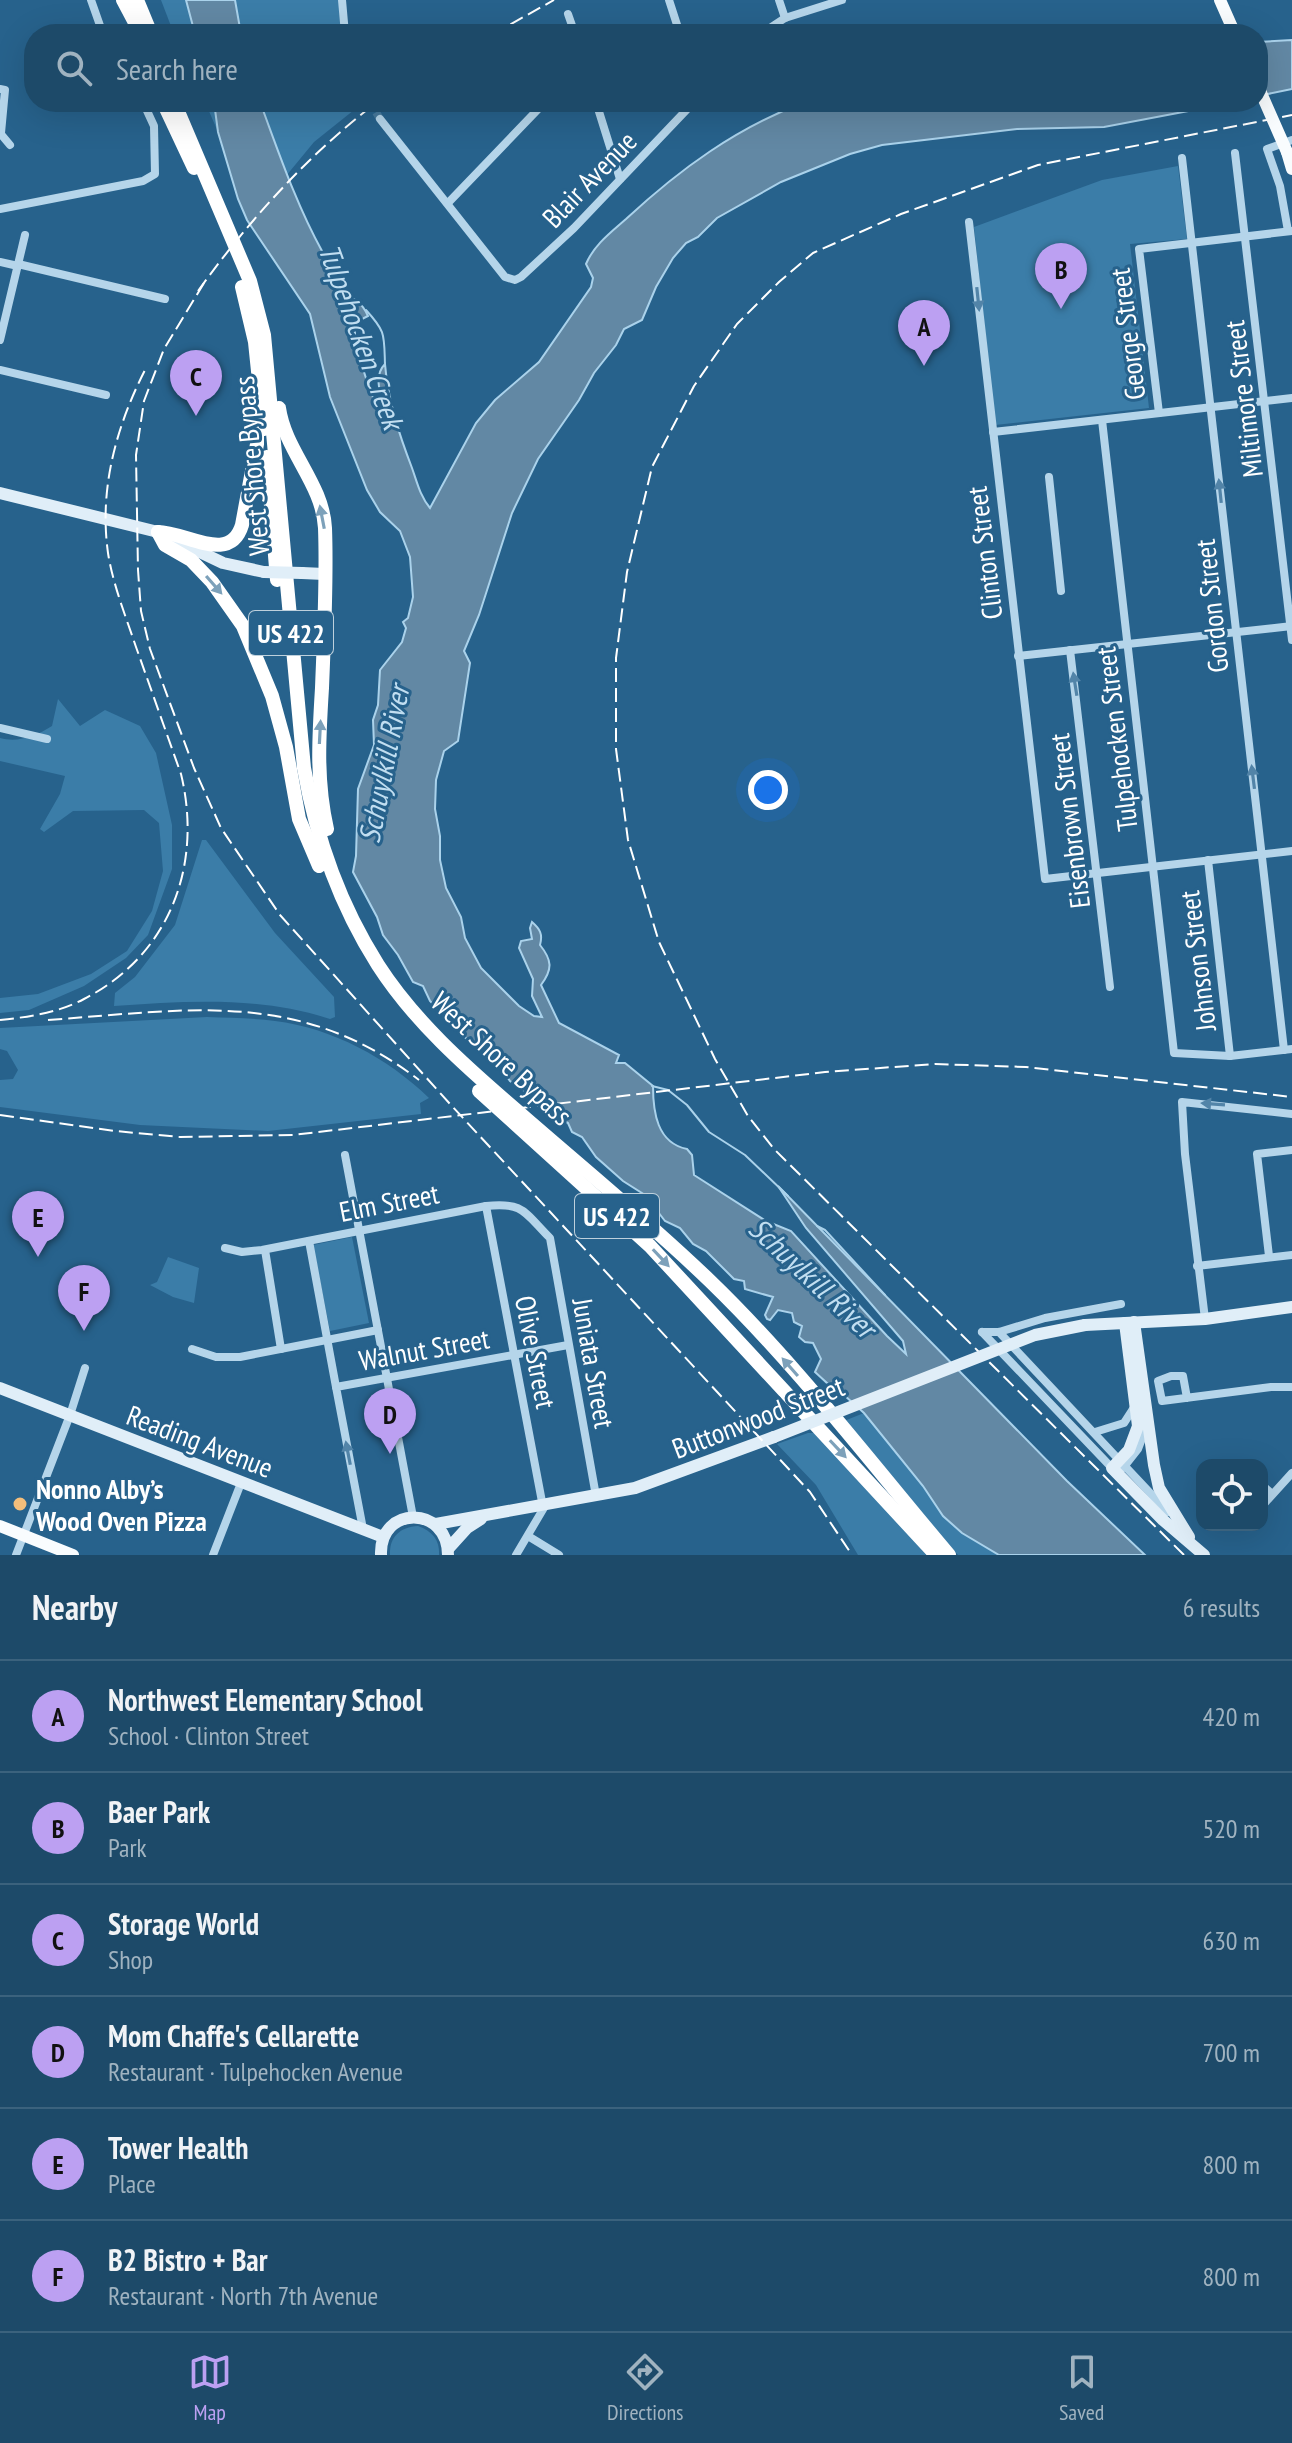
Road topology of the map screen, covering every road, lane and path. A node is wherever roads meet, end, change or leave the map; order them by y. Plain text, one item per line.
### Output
1 (91, 0) edge
2 (114, 0) edge
3 (123, 0) edge
4 (137, 0) edge
5 (342, 0) edge
6 (669, 0) edge
7 (779, 0) edge
8 (842, 0) edge
9 (1220, 0) edge
10 (568, 14) dead end
11 (785, 18) junction
12 (99, 24) edge
13 (126, 24) edge
14 (136, 24) edge
15 (147, 24) edge
16 (344, 24) edge
17 (572, 24) edge
18 (677, 24) edge
19 (776, 24) edge
20 (1231, 24) edge
21 (0, 89) edge
22 (1268, 105) edge
23 (148, 112) edge
24 (168, 112) edge
25 (180, 112) edge
26 (535, 112) edge
27 (599, 112) edge
28 (684, 112) edge
29 (380, 119) tunnel mouth
30 (1, 133) edge
31 (10, 145) dead end
32 (1289, 146) edge
33 (1235, 153) dead end
34 (1182, 158) dead end
35 (1292, 169) edge
36 (620, 179) junction
37 (448, 203) junction
38 (0, 209) edge
39 (969, 222) dead end
40 (1290, 231) edge
41 (25, 235) dead end
42 (1245, 236) junction
43 (1192, 243) junction
44 (0, 262) edge
45 (18, 265) junction
46 (251, 285) junction
47 (165, 299) dead end
48 (249, 317) junction
49 (0, 340) edge
50 (0, 370) edge
51 (106, 395) dead end
52 (1292, 398) edge
53 (1266, 401) junction
54 (1212, 407) junction
55 (1159, 413) junction
56 (1102, 420) junction
57 (993, 432) junction
58 (1049, 477) dead end
59 (0, 493) edge
60 (158, 532) junction
61 (324, 574) junction
62 (1061, 591) dead end
63 (1291, 626) edge
64 (1236, 631) junction
65 (1292, 640) edge
66 (1127, 643) junction
67 (1070, 650) junction
68 (1018, 656) junction
69 (0, 728) edge
70 (47, 739) dead end
71 (1292, 851) edge
72 (1262, 854) junction
73 (1208, 860) junction
74 (319, 866) junction
75 (1153, 867) junction
76 (1098, 873) junction
77 (380, 967) junction
78 (1110, 987) dead end
79 (1288, 1049) edge
80 (1230, 1056) junction
81 (1292, 1116) edge
82 (1292, 1150) edge
83 (345, 1155) dead end
84 (486, 1206) junction
85 (359, 1230) junction
86 (550, 1238) joint
87 (309, 1241) junction
88 (225, 1248) dead end
89 (265, 1250) junction
90 (1292, 1255) edge
91 (1269, 1256) junction
92 (1197, 1266) junction
93 (1121, 1304) dead end
94 (1292, 1307) edge
95 (1205, 1319) junction
96 (1135, 1322) junction
97 (1106, 1324) junction
98 (378, 1330) junction
99 (999, 1332) junction
100 (327, 1340) junction
101 (568, 1345) junction
102 (1132, 1347) junction
103 (192, 1349) dead end
104 (281, 1349) junction
105 (515, 1355) junction
106 (85, 1368) dead end
107 (387, 1379) junction
108 (336, 1387) junction
109 (1292, 1387) edge
110 (0, 1388) edge
111 (1187, 1398) junction
112 (1135, 1406) junction
113 (70, 1415) junction
114 (1147, 1424) junction
115 (1095, 1432) junction
116 (1119, 1467) junction
117 (1292, 1473) edge
118 (241, 1483) junction
119 (1268, 1490) edge
120 (1271, 1493) junction
121 (596, 1496) junction
122 (1268, 1497) edge
123 (544, 1506) junction
124 (488, 1516) junction
125 (413, 1517) junction
126 (436, 1524) junction
127 (0, 1526) edge
128 (363, 1529) junction
129 (24, 1536) junction
130 (528, 1536) junction
131 (383, 1537) junction
132 (1199, 1551) edge
133 (448, 1552) edge
134 (16, 1555) edge
135 (73, 1555) edge
136 (213, 1555) edge
137 (381, 1555) edge
138 (516, 1555) edge
139 (559, 1555) edge
140 (936, 1555) edge
141 (949, 1555) edge

1 - 12 street
2 - 13 highway
3 - 14 highway
4 - 15 highway
5 - 16 street
6 - 18 street
7 - 11 street
8 - 11 street
9 - 20 main road
10 - 17 street
11 - 19 street
21 - 30 street
22 - 32 main road, bridge
23 - 38 street
24 - 48 highway, West Shore Bypass / US 422
25 - 46 highway, West Shore Bypass / US 422
26 - 37 street
27 - 36 street
28 - 36 street, Blair Avenue
29 - 37 street
30 - 31 street
32 - 35 main road
32 - 40 street
33 - 42 street, Miltimore Street
34 - 43 street, Gordon Street
36 - 37 street, Blair Avenue
39 -> 57 street, Clinton Street
40 - 42 street
41 - 45 street
42 - 43 street
42 - 53 street, Miltimore Street
43 - 54 street, Gordon Street
43 - 55 street, George Street
44 - 45 street
45 - 47 street
45 - 49 street
61 -> 46 highway
46 - 77 highway, West Shore Bypass / US 422
48 - 60 highway
48 - 74 highway, West Shore Bypass / US 422
50 - 51 street
52 - 53 street
53 - 54 street
53 - 63 street, Miltimore Street
54 - 55 street
64 -> 54 street, Gordon Street
55 - 56 street
56 - 57 street
56 - 66 street, Tulpehocken Street
57 - 68 street, Clinton Street
58 - 62 street
59 - 60 street
60 - 61 street, bridge
60 -> 74 highway
77 -> 61 highway
63 - 64 street
63 - 65 street, Miltimore Street
64 - 66 street
72 -> 64 street, Gordon Street
66 - 67 street
66 - 75 street, Tulpehocken Street
67 - 68 street
76 -> 67 street, Eisenbrown Street
68 - 76 street, Clinton Street
69 - 70 street
71 - 72 street
72 - 73 street
72 - 79 street, Gordon Street
73 - 75 street
73 - 80 street, Johnson Street
74 -> 140 highway, West Shore Bypass / US 422
75 - 76 street
75 - 80 street, Tulpehocken Street
76 - 78 street, Eisenbrown Street
141 -> 77 highway, West Shore Bypass / US 422
79 - 80 street
81 -> 92 street
82 - 91 street
83 - 85 street
84 - 85 street, Elm Street
84 - 86 street, Elm Street
84 - 105 street, Olive Street
85 - 87 street, Elm Street
85 - 98 street
86 - 101 street, Juniata Street
87 - 89 street, Elm Street
87 - 100 street
88 - 89 street, Elm Street
89 - 104 street
90 - 91 street
91 - 92 street
92 - 95 street
93 - 99 street
94 - 95 street, Buttonwood Street
95 - 96 street, Buttonwood Street
96 - 97 street, Buttonwood Street
96 - 102 street
96 - 102 street
97 - 102 street
97 - 121 street, Buttonwood Street, bridge
98 - 100 street
98 - 107 street
99 - 115 street
99 - 116 street
100 - 104 street
100 - 108 street
101 - 105 street, Walnut Street
101 - 121 street, Juniata Street
102 - 112 street
102 - 114 street
103 - 104 street
105 - 107 street, Walnut Street
105 - 123 street, Olive Street
106 - 113 street
107 - 108 street, Walnut Street
107 - 125 street
128 -> 108 street, Walnut Street
109 - 111 street
110 - 113 street, Reading Avenue
111 - 111 street
112 - 115 street
112 - 116 street
113 - 118 street, Reading Avenue
113 - 129 street
114 - 116 street
114 - 132 street
115 - 116 street
116 - 132 street
117 - 120 street
118 - 128 street, Reading Avenue
118 - 136 street
119 - 120 street
120 - 122 street
121 - 123 street, Buttonwood Street
123 - 124 street, Buttonwood Street
123 - 130 street
124 - 126 street, Buttonwood Street
124 - 133 street, Buttonwood Street
125 - 126 street
125 - 131 street
126 - 133 street
127 - 129 main road
128 - 131 street, Reading Avenue
129 - 134 street
129 - 135 main road
130 - 138 street
130 - 139 street
131 - 137 street

